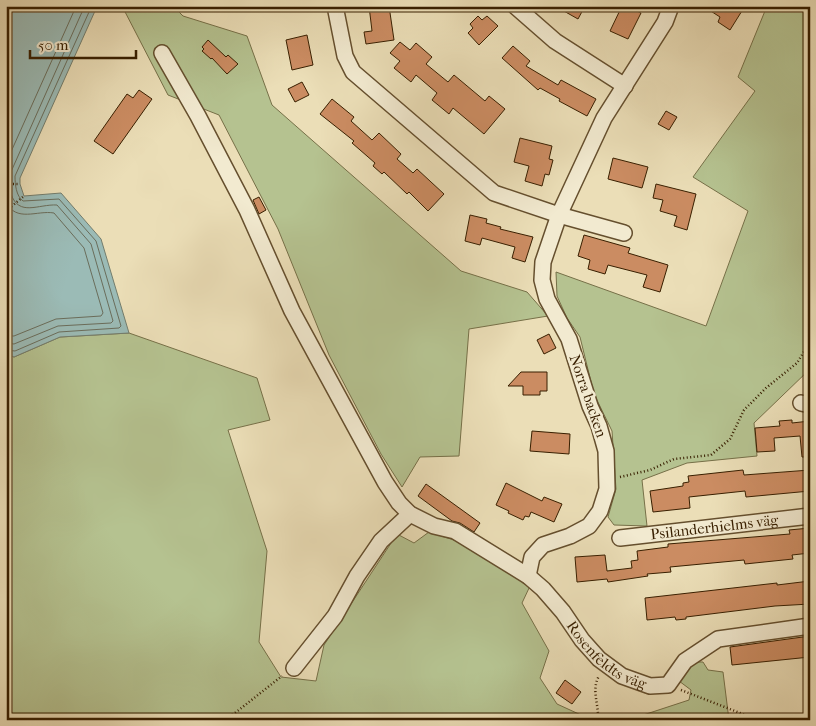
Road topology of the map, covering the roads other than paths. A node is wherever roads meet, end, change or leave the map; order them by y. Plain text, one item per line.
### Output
1 (335, 6) edge
2 (515, 6) edge
3 (671, 6) edge
4 (162, 53) dead end
5 (625, 86) junction
6 (559, 215) junction
7 (624, 233) dead end
8 (410, 514) junction
9 (810, 516) edge
10 (620, 538) dead end
11 (528, 576) junction
12 (810, 626) edge
13 (294, 668) road end

1 - 6 street
2 - 5 street
3 - 5 street, Norra backen
4 - 8 street
5 - 6 street, Norra backen
6 - 7 street
6 - 11 street, Norra backen
8 - 11 street, Rosenfeldts väg
8 - 13 street
9 - 10 street, Psilanderhielms väg
11 - 12 street, Rosenfeldts väg

